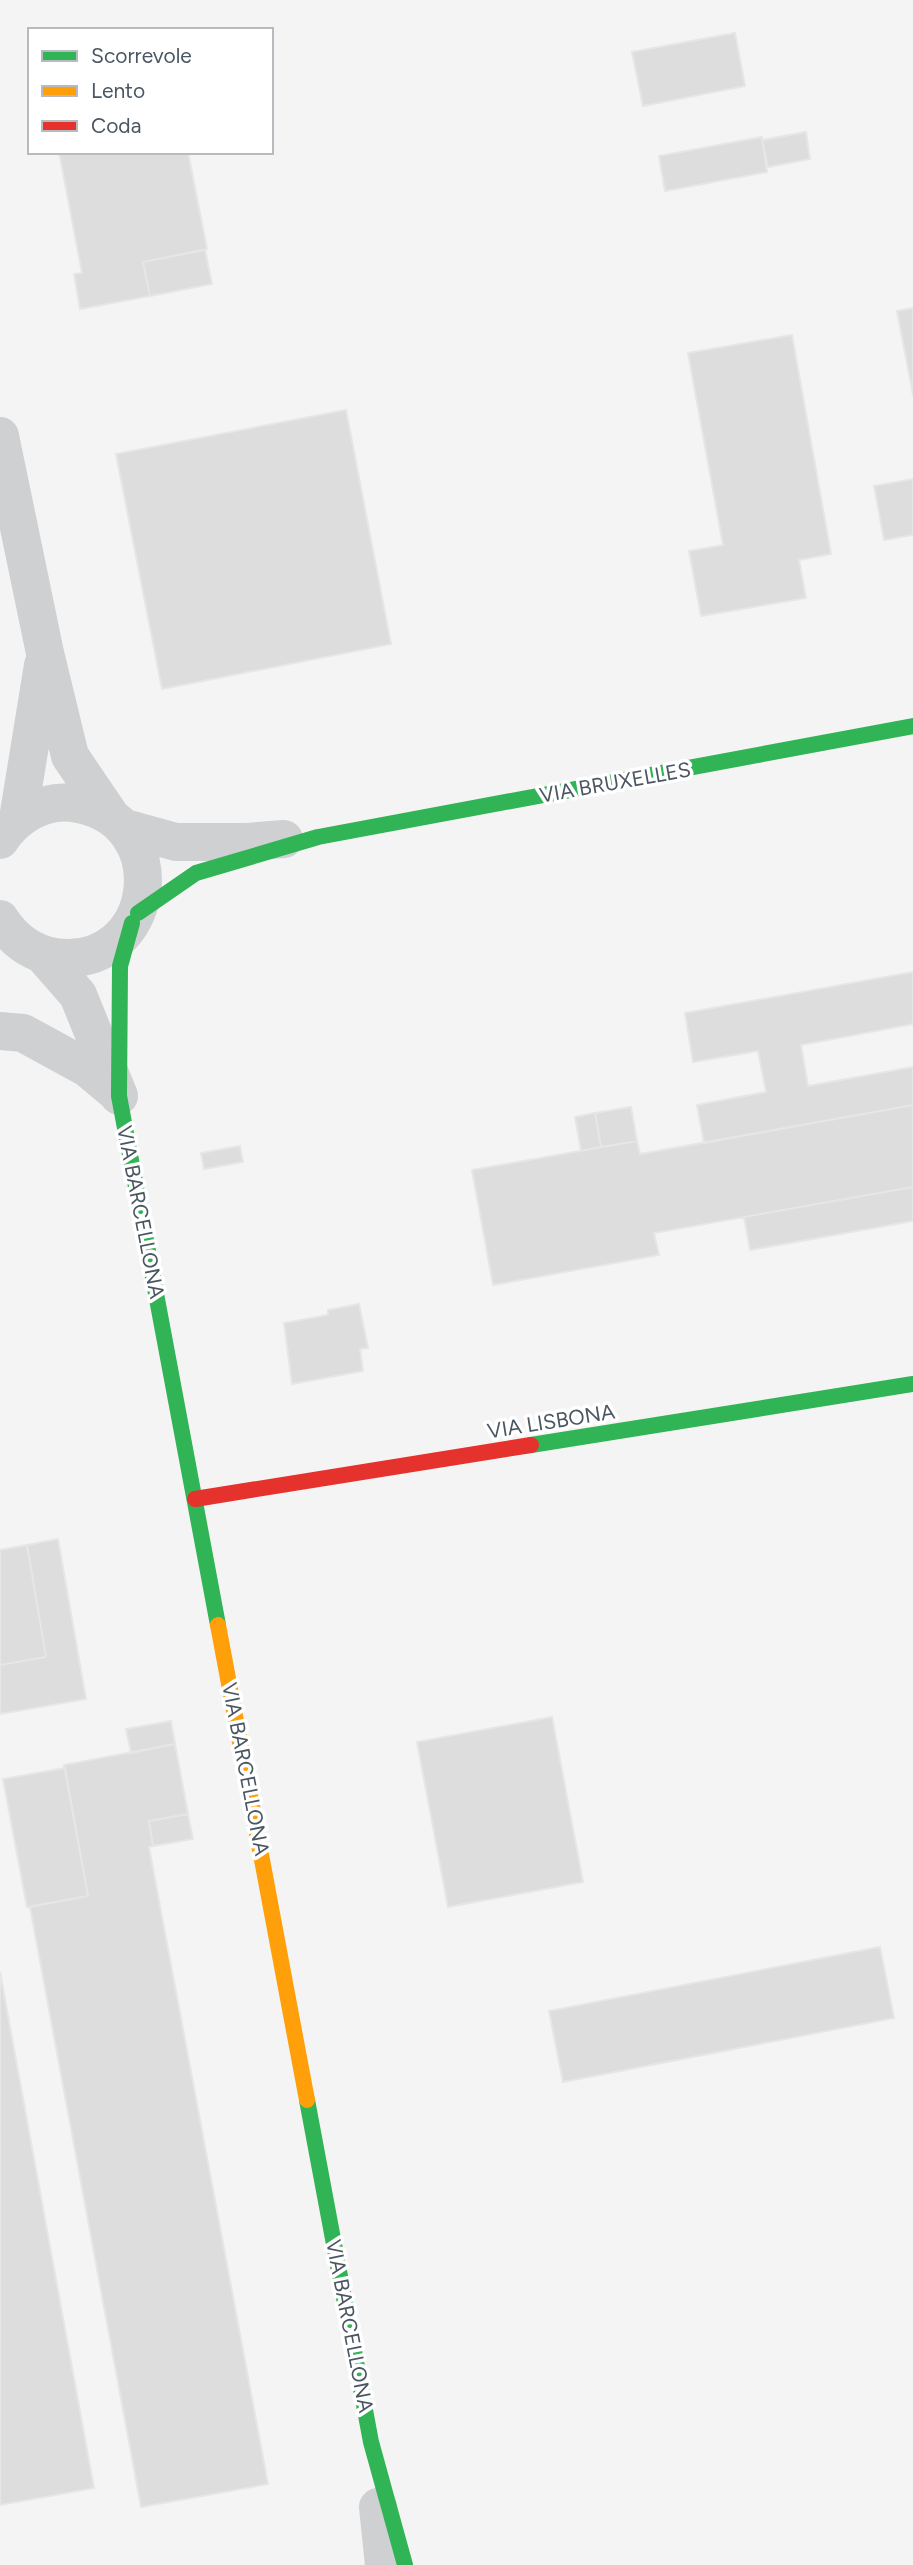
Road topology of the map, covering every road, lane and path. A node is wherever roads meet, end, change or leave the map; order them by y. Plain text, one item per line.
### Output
1 (0, 436) edge
2 (45, 653) junction
3 (34, 715) junction
4 (913, 726) edge
5 (0, 757) edge
6 (118, 822) junction
7 (9, 830) edge
8 (318, 837) junction
9 (135, 918) junction
10 (0, 919) edge
11 (23, 950) edge
12 (0, 1031) edge
13 (119, 1096) junction
14 (913, 1384) edge
15 (195, 1499) junction
16 (372, 2442) junction
17 (384, 2565) edge
18 (405, 2565) edge

1 - 2 street
2 - 3 street
2 - 6 street
3 - 5 street
3 - 7 street
4 - 8 street, VIA BRUXELLES
6 - 7 street, VIA BRUXELLES
6 - 8 street, VIA BRUXELLES
6 - 9 street
8 - 9 street, VIA BRUXELLES
9 - 11 street, VIA BRUXELLES
9 - 13 street, VIA BARCELLONA
10 - 11 street
11 - 13 street, VIA BARCELLONA
12 - 13 street
13 - 15 street, VIA BARCELLONA
14 - 15 street, VIA LISBONA
15 - 16 street, VIA BARCELLONA
16 - 17 street, VIA BARCELLONA
16 - 18 street, VIA BARCELLONA

